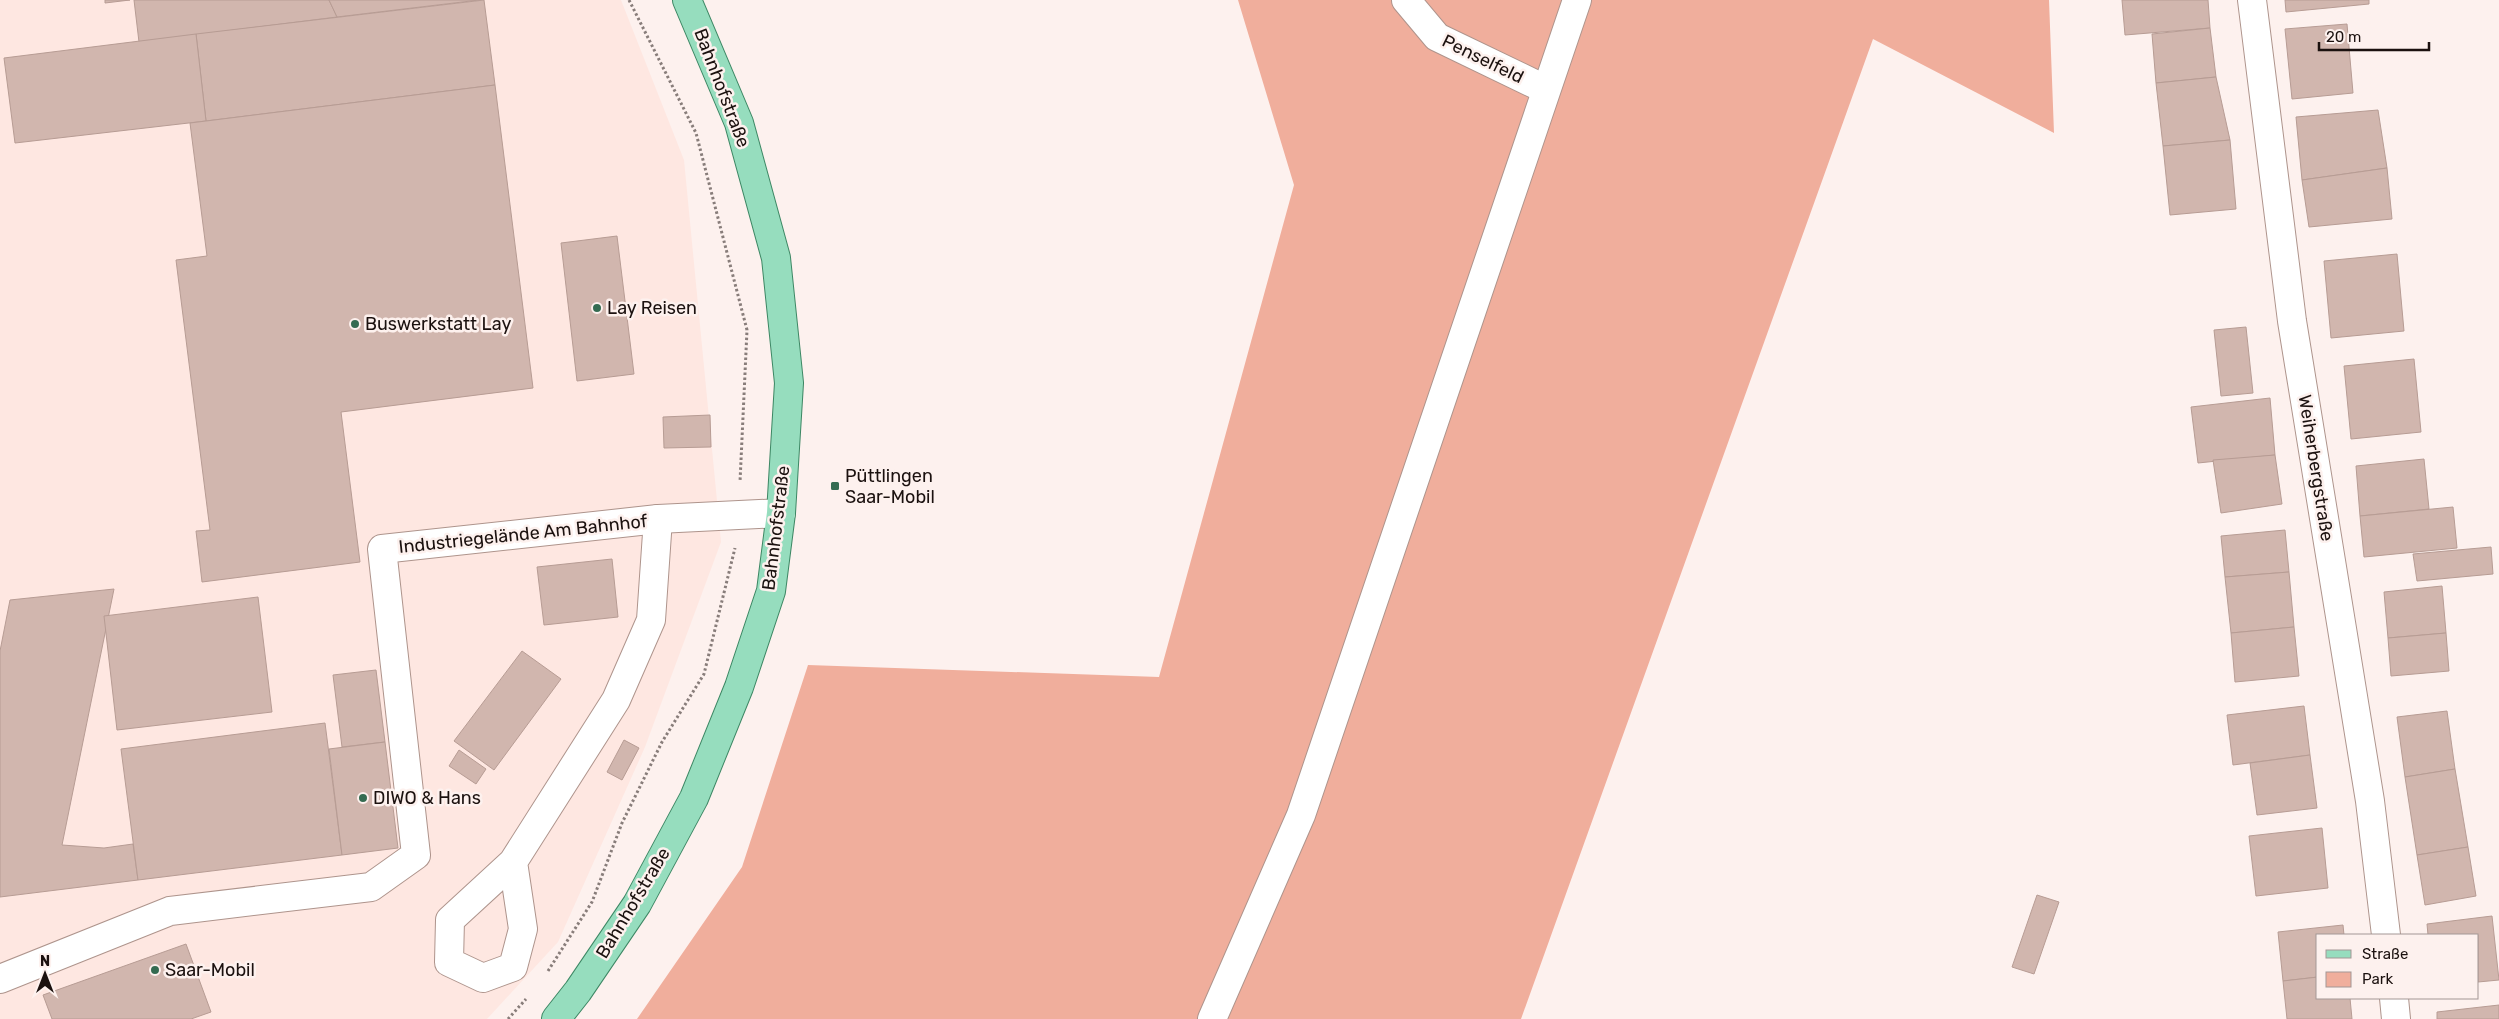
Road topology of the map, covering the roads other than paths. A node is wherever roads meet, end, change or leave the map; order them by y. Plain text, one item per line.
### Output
1 (687, 0) edge
2 (1406, 0) edge
3 (1577, 0) edge
4 (2252, 0) edge
5 (1545, 89) junction
6 (782, 513) junction
7 (658, 520) junction
8 (513, 862) dead end
9 (2386, 934) edge
10 (0, 979) edge
11 (2394, 999) edge
12 (556, 1019) edge
13 (1212, 1019) edge
14 (2396, 1019) edge

1 - 6 main road, Bahnhofstraße
2 - 5 street, Penselfeld
3 - 5 street
4 - 9 street, Weiherbergstraße
5 - 13 street
6 - 7 street, Industriegelände Am Bahnhof
6 - 12 main road, Bahnhofstraße
7 - 8 street
7 - 10 street, Industriegelände Am Bahnhof
11 - 14 street

